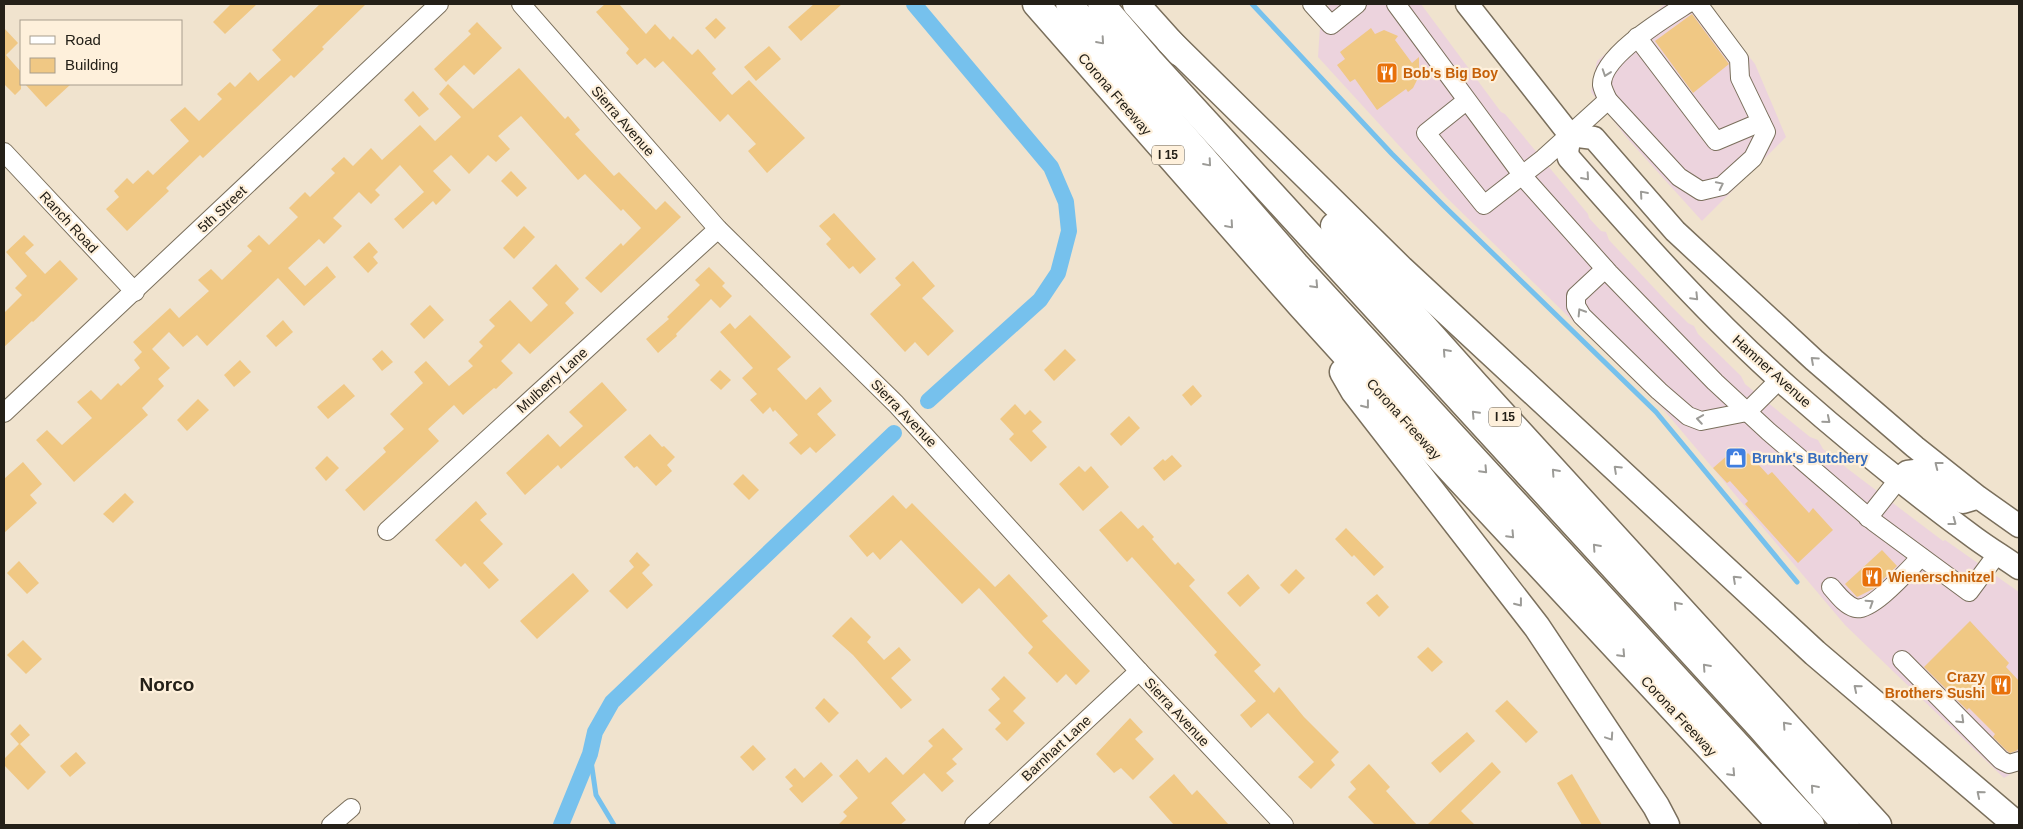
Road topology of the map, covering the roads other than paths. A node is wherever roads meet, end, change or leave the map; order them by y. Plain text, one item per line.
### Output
1 (439, 4) edge
2 (521, 4) edge
3 (1036, 4) edge
4 (1070, 4) edge
5 (1101, 4) edge
6 (1136, 4) edge
7 (1357, 4) edge
8 (1396, 4) edge
9 (1467, 4) edge
10 (1687, 4) edge
11 (1698, 4) edge
12 (1316, 5) edge
13 (1638, 37) junction
14 (1169, 41) junction
15 (1466, 100) junction
16 (1608, 100) junction
17 (1761, 122) junction
18 (1570, 136) junction
19 (4, 152) edge
20 (1522, 175) junction
21 (718, 229) junction
22 (1605, 269) junction
23 (135, 292) junction
24 (1301, 306) junction
25 (1780, 380) junction
26 (1747, 412) junction
27 (4, 413) edge
28 (1898, 480) junction
29 (1978, 497) junction
30 (1868, 518) junction
31 (2019, 524) edge
32 (387, 531) dead end
33 (1998, 554) junction
34 (1921, 557) junction
35 (2019, 568) edge
36 (1832, 588) dead end
37 (1902, 660) dead end
38 (1139, 671) junction
39 (2019, 761) edge
40 (351, 808) dead end
41 (332, 825) edge
42 (974, 825) edge
43 (1284, 825) edge
44 (1666, 825) edge
45 (1781, 825) edge
46 (1811, 825) edge
47 (1846, 825) edge
48 (1878, 825) edge
49 (2017, 825) edge

1 - 23 street, 5th Street
2 - 21 street, Sierra Avenue
3 -> 24 highway, Corona Freeway / I 15
4 -> 46 highway
47 -> 5 highway
6 - 14 highway, I 15
7 - 12 street
8 - 15 street
9 - 18 main road
10 - 13 street
11 - 17 street
13 -> 16 street
13 - 17 street
48 -> 14 highway, I 15
49 -> 14 highway
15 - 20 street
15 - 20 street
16 -> 17 street
16 - 18 street
18 - 20 street
18 -> 25 main road, Hamner Avenue
29 -> 18 main road
19 - 23 street, Ranch Road
20 - 22 street
21 - 32 street, Mulberry Lane
21 - 38 street, Sierra Avenue
22 - 26 street
26 -> 22 street
23 - 27 street, 5th Street
24 -> 44 highway
24 -> 45 highway, Corona Freeway / I 15
25 - 26 street
25 -> 28 main road, Hamner Avenue
26 - 30 street
28 - 29 main road
28 - 30 street
28 -> 33 main road, Hamner Avenue
29 - 31 main road
30 - 34 street
33 - 34 street
33 - 35 main road, Hamner Avenue
36 -> 34 street
37 -> 39 street
38 - 42 street, Barnhart Lane
38 - 43 street, Sierra Avenue
40 - 41 street

